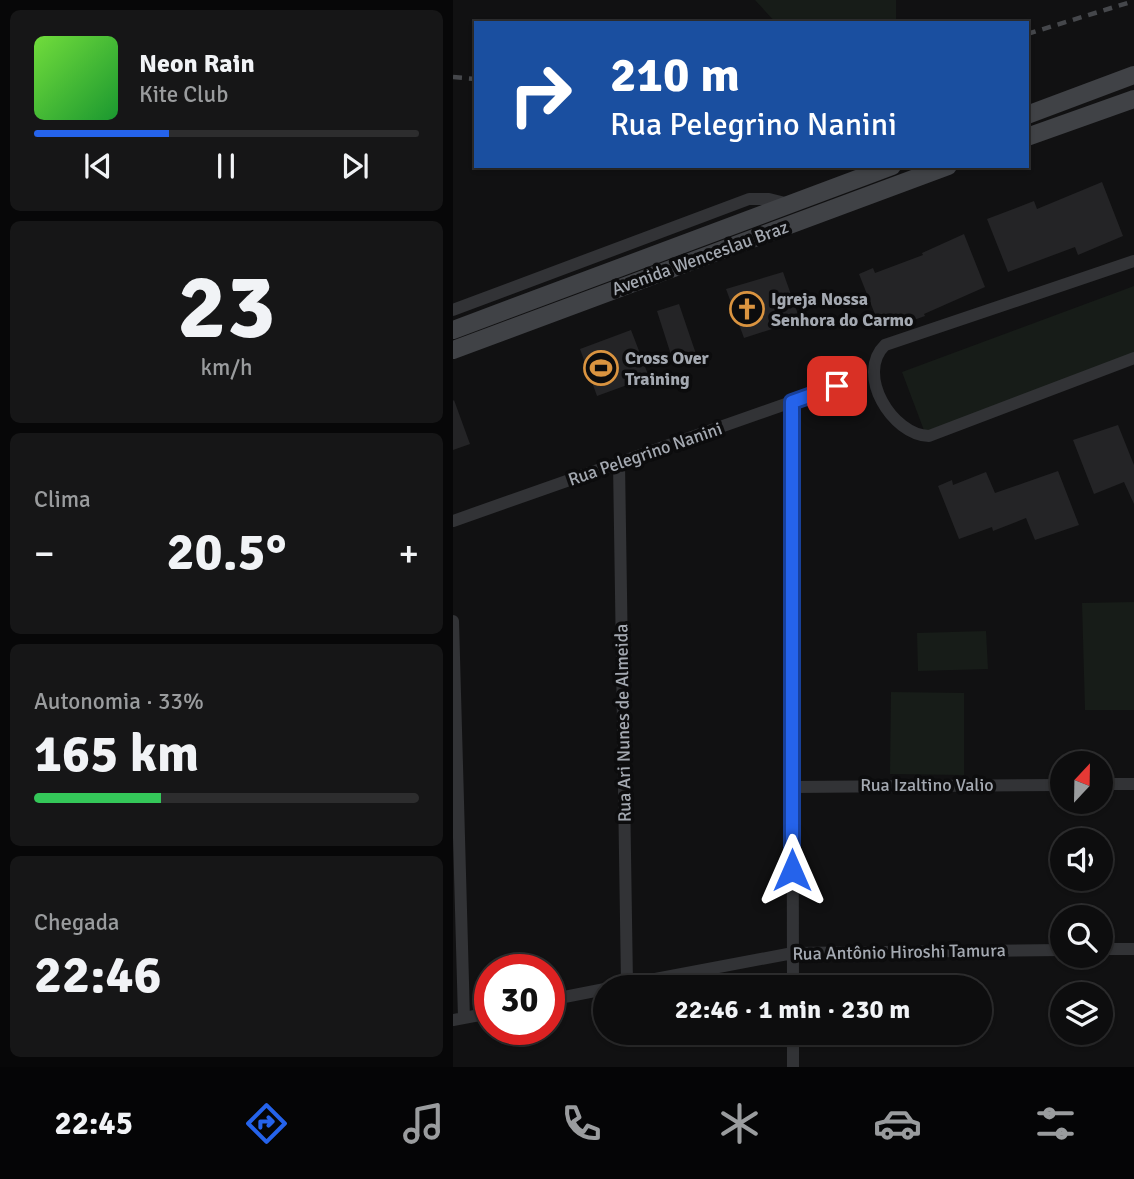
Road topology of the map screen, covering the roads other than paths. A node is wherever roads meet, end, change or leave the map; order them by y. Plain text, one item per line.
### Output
1 (1134, 75) edge
2 (1134, 99) edge
3 (1029, 114) edge
4 (1029, 136) edge
5 (888, 168) edge
6 (943, 168) edge
7 (891, 187) junction
8 (790, 204) junction
9 (1134, 261) edge
10 (453, 310) edge
11 (453, 330) edge
12 (453, 350) edge
13 (1134, 358) edge
14 (837, 386) dead end
15 (792, 402) junction
16 (619, 463) junction
17 (453, 521) edge
18 (453, 621) edge
19 (1134, 784) edge
20 (1050, 785) edge
21 (1113, 785) edge
22 (792, 786) junction
23 (1113, 949) edge
24 (1134, 949) edge
25 (1050, 950) edge
26 (793, 953) junction
27 (627, 975) edge
28 (675, 975) edge
29 (793, 975) edge
30 (593, 991) edge
31 (565, 997) edge
32 (459, 1019) edge
33 (793, 1045) edge
34 (793, 1067) edge

1 - 3 street
2 - 4 street
5 - 7 street
5 - 8 street, Avenida Wenceslau Braz
6 - 7 street, Avenida Wenceslau Braz
7 - 12 street, Avenida Wenceslau Braz
8 - 10 street
8 - 11 street, Avenida Wenceslau Braz
9 - 13 street
14 - 15 street, Rua Pelegrino Nanini
15 - 16 street, Rua Pelegrino Nanini
15 - 22 street
16 - 17 street, Rua Pelegrino Nanini
16 - 27 street, Rua Ari Nunes de Almeida
18 - 32 street
19 - 21 street
20 - 22 street, Rua Izaltino Valio
22 - 26 street
23 - 24 street
25 - 26 street, Rua Antônio Hiroshi Tamura
26 - 28 street, Rua Antônio Hiroshi Tamura
26 - 29 street
30 - 31 street
33 - 34 street

